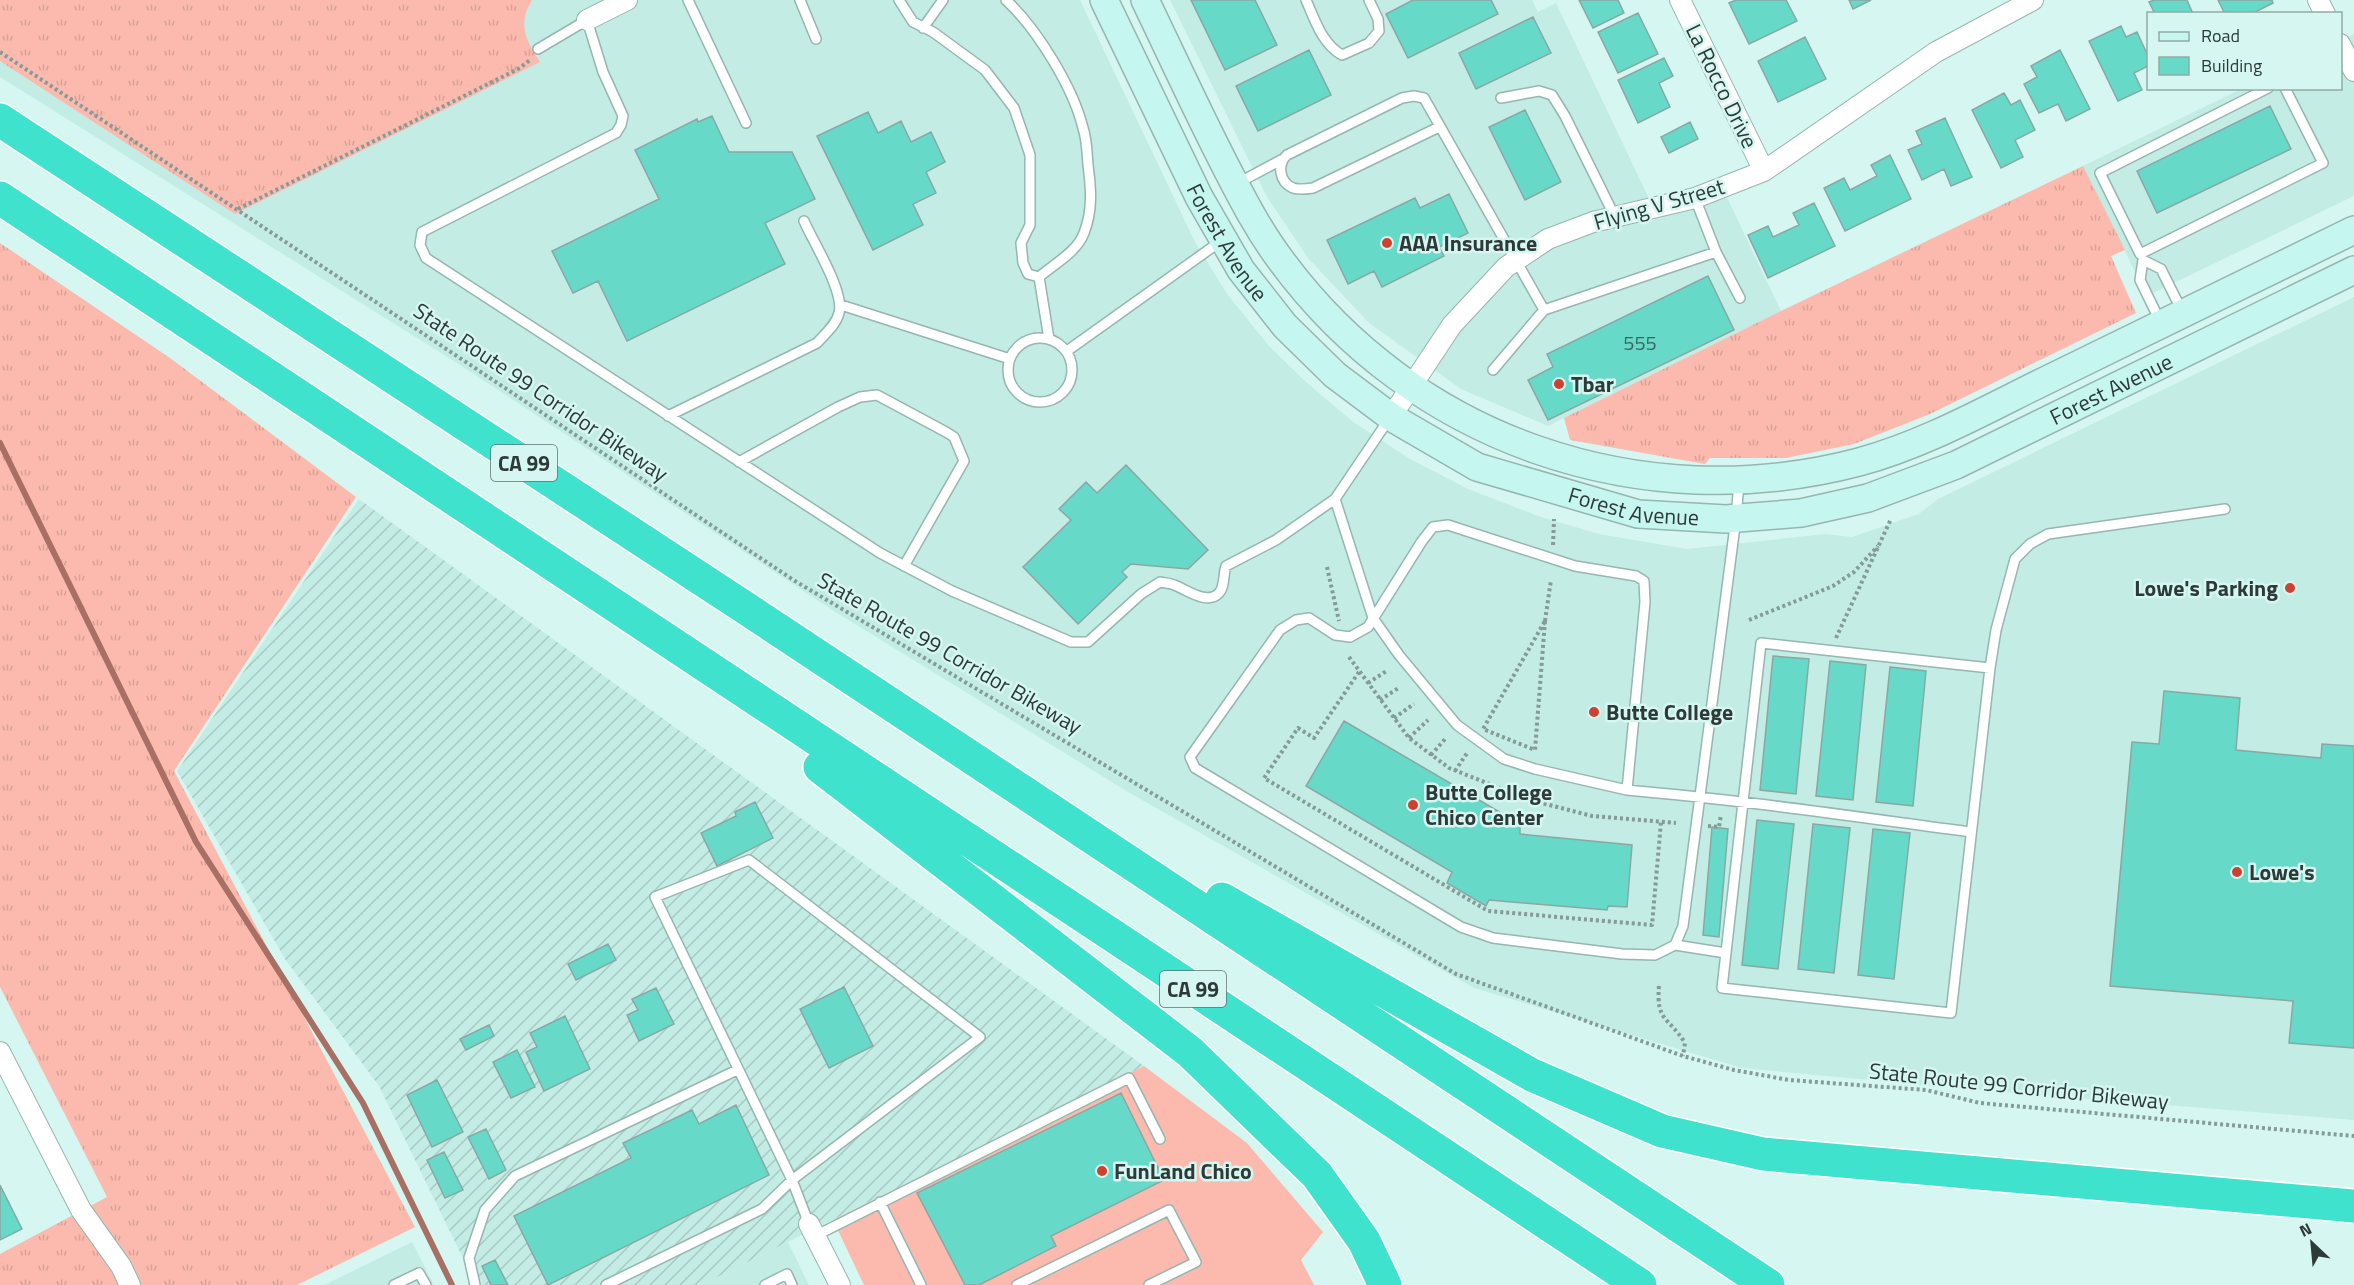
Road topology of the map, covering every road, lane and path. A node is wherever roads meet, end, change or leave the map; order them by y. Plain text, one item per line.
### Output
1 (627, 0) edge
2 (688, 0) edge
3 (800, 0) edge
4 (899, 0) edge
5 (943, 0) edge
6 (1006, 0) edge
7 (1104, 0) edge
8 (1145, 0) edge
9 (1306, 0) edge
10 (1369, 0) edge
11 (1680, 0) edge
12 (2032, 0) edge
13 (2001, 7) edge
14 (586, 20) junction
15 (923, 27) junction
16 (816, 39) dead end
17 (538, 49) joint
18 (2342, 49) edge
19 (0, 52) edge
20 (2354, 70) edge
21 (2264, 90) edge
22 (2286, 90) edge
23 (1501, 98) dead end
24 (0, 120) edge
25 (746, 123) dead end
26 (1439, 127) junction
27 (1281, 160) junction
28 (1764, 171) junction
29 (1235, 184) junction
30 (0, 198) edge
31 (1695, 198) junction
32 (237, 209) junction
33 (1615, 217) junction
34 (804, 221) dead end
35 (2354, 230) edge
36 (1223, 239) junction
37 (1716, 252) junction
38 (2142, 257) junction
39 (1515, 261) junction
40 (2354, 270) edge
41 (1039, 277) junction
42 (1740, 298) dead end
43 (841, 305) junction
44 (1544, 310) junction
45 (2172, 318) junction
46 (1049, 339) junction
47 (1067, 351) junction
48 (1010, 359) junction
49 (1493, 369) dead end
50 (1411, 387) junction
51 (668, 416) junction
52 (1391, 417) junction
53 (740, 462) junction
54 (1739, 479) junction
55 (1335, 499) junction
56 (2225, 510) dead end
57 (1736, 518) junction
58 (1554, 519) dead end
59 (1890, 519) dead end
60 (1878, 546) junction
61 (1552, 549) dead end
62 (904, 566) junction
63 (1326, 567) dead end
64 (1551, 580) dead end
65 (1373, 618) junction
66 (1749, 620) dead end
67 (1545, 621) junction
68 (1340, 622) dead end
69 (1841, 629) dead end
70 (1349, 657) dead end
71 (1990, 668) junction
72 (1388, 670) dead end
73 (1359, 672) junction
74 (1368, 683) junction
75 (1400, 687) dead end
76 (746, 694) junction
77 (1380, 700) junction
78 (1414, 704) dead end
79 (1394, 718) junction
80 (1428, 720) dead end
81 (1409, 738) junction
82 (1446, 738) dead end
83 (1467, 753) dead end
84 (1431, 754) junction
85 (1455, 771) junction
86 (1627, 790) junction
87 (1700, 796) junction
88 (1743, 801) junction
89 (1048, 808) junction
90 (1720, 815) dead end
91 (1661, 822) junction
92 (1676, 823) dead end
93 (1704, 826) dead end
94 (1971, 832) junction
95 (1675, 945) junction
96 (1726, 953) junction
97 (1659, 986) dead end
98 (0, 1052) edge
99 (1683, 1056) junction
100 (737, 1070) junction
101 (2354, 1136) edge
102 (1160, 1139) dead end
103 (792, 1180) junction
104 (880, 1202) junction
105 (2354, 1206) edge
106 (812, 1230) junction
107 (130, 1285) edge
108 (394, 1285) edge
109 (426, 1285) edge
110 (475, 1285) edge
111 (606, 1285) edge
112 (765, 1285) edge
113 (792, 1285) edge
114 (840, 1285) edge
115 (921, 1285) edge
116 (1017, 1285) edge
117 (1149, 1285) edge
118 (1385, 1285) edge
119 (1640, 1285) edge
120 (1768, 1285) edge

1 - 14 street
2 - 25 lane
3 - 16 lane
4 - 15 lane
5 - 15 lane
6 - 41 lane
7 - 36 street, Forest Avenue
8 - 29 street, Forest Avenue
9 - 10 lane
11 - 28 street, La Rocco Drive
12 - 13 street, Flying V Street
13 - 28 street, Flying V Street
14 - 17 lane
14 - 51 lane
15 - 41 lane
17 - 32 path
18 - 20 street
19 - 32 path, State Route 99 Corridor Bikeway
21 - 38 lane
22 - 38 lane
23 - 33 lane
24 - 89 highway, CA 99
26 - 27 lane
26 - 27 lane
26 - 39 lane
27 - 29 lane
28 - 31 street, Flying V Street
29 - 50 street, Forest Avenue
30 - 76 highway, CA 99
31 - 33 street, Flying V Street
31 - 37 lane
32 - 99 path, State Route 99 Corridor Bikeway
33 - 39 street, Flying V Street
34 - 43 lane
35 - 45 street, Forest Avenue
36 - 47 lane
36 - 52 street, Forest Avenue
37 - 42 lane
37 - 44 lane
38 - 45 lane
38 - 45 lane
39 - 44 lane
39 - 50 street, Flying V Street
40 - 57 street, Forest Avenue
41 - 46 lane
43 - 48 lane
43 - 51 lane
44 - 49 lane
45 - 54 street, Forest Avenue
46 - 47 lane
46 - 48 lane
47 - 48 lane
50 - 52 street, Flying V Street
50 - 54 street, Forest Avenue
51 - 53 lane
52 - 55 lane
52 - 57 street, Forest Avenue
53 - 62 lane
53 - 62 lane
54 - 57 lane
55 - 62 lane
55 - 65 lane
56 - 71 lane
57 - 87 lane
58 - 61 path
59 - 60 path
60 - 66 path
60 - 69 path
63 - 68 path
64 - 67 path
65 - 86 lane
65 - 86 lane
65 - 95 lane
67 - 67 path
70 - 73 path
71 - 88 lane
71 - 94 lane
72 - 74 path
73 - 74 path
73 - 91 path
74 - 77 path
75 - 77 path
76 - 118 highway
76 - 119 highway, CA 99
77 - 79 path
78 - 79 path
79 - 81 path
80 - 81 path
81 - 84 path
82 - 84 path
83 - 85 path
84 - 85 path
85 - 91 path
86 - 87 lane
87 - 88 lane
87 - 95 lane
88 - 94 lane
88 - 96 lane
89 - 105 highway
89 - 120 highway, CA 99
90 - 93 path
91 - 92 path
94 - 96 lane
95 - 96 lane
97 - 99 path
98 - 107 street
99 - 101 path, State Route 99 Corridor Bikeway
100 - 103 lane
100 - 103 lane
100 - 110 lane
102 - 104 lane
103 - 106 lane
103 - 111 lane
104 - 106 lane
104 - 115 lane
106 - 114 street
108 - 109 lane
112 - 113 lane
116 - 117 lane

